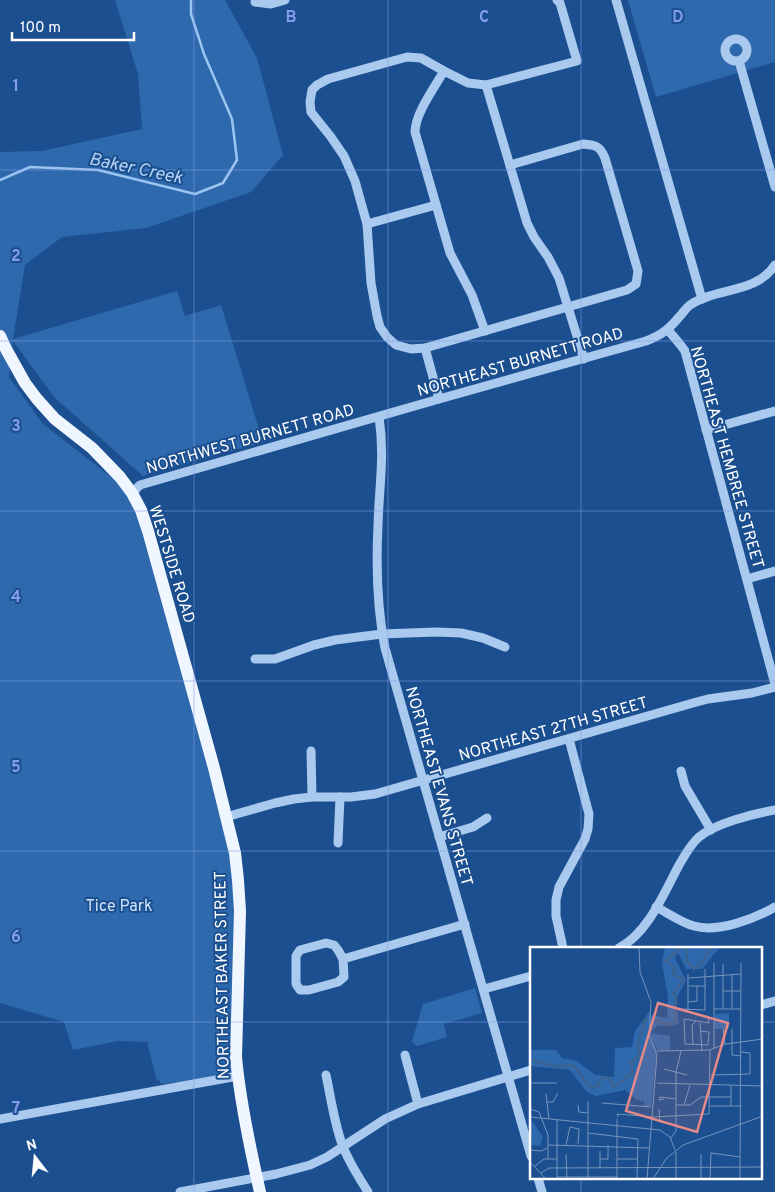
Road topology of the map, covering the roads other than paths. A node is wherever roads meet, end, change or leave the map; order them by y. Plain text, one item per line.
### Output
1 (284, 0) edge
2 (556, 0) edge
3 (616, 0) edge
4 (255, 2) dead end
5 (739, 61) dead end
6 (444, 71) junction
7 (486, 85) junction
8 (510, 165) junction
9 (775, 187) edge
10 (436, 205) junction
11 (366, 224) junction
12 (775, 265) edge
13 (702, 299) junction
14 (568, 307) junction
15 (668, 330) junction
16 (484, 331) junction
17 (0, 336) edge
18 (425, 348) junction
19 (584, 359) junction
20 (439, 399) junction
21 (775, 411) edge
22 (379, 417) junction
23 (706, 430) junction
24 (132, 493) junction
25 (775, 571) edge
26 (747, 579) junction
27 (382, 634) junction
28 (505, 648) dead end
29 (255, 659) dead end
30 (775, 686) edge
31 (569, 739) junction
32 (311, 751) dead end
33 (681, 771) dead end
34 (423, 781) junction
35 (312, 797) junction
36 (340, 797) junction
37 (775, 810) edge
38 (226, 817) junction
39 (487, 818) dead end
40 (711, 830) junction
41 (440, 837) junction
42 (338, 843) dead end
43 (656, 907) junction
44 (775, 907) edge
45 (465, 924) junction
46 (563, 947) edge
47 (621, 947) edge
48 (342, 958) junction
49 (530, 976) edge
50 (484, 989) junction
51 (775, 1001) edge
52 (762, 1005) edge
53 (405, 1055) dead end
54 (530, 1070) edge
55 (326, 1075) dead end
56 (238, 1076) junction
57 (508, 1077) junction
58 (418, 1104) junction
59 (0, 1119) edge
60 (342, 1146) junction
61 (530, 1153) edge
62 (257, 1178) junction
63 (180, 1192) edge
64 (260, 1192) edge
65 (368, 1192) edge

1 - 4 street
2 - 7 street
3 - 13 street
5 - 9 street
6 - 7 street
6 - 10 street
6 - 11 street
7 - 8 street
8 - 14 street
8 - 14 street
10 - 11 street
10 - 16 street
11 - 18 street
12 - 13 street
13 - 15 street
14 - 16 street
14 - 19 street
15 - 19 street, NORTHEAST BURNETT ROAD
15 - 23 street, NORTHEAST HEMBREE STREET
16 - 18 street
17 - 24 main road, WESTSIDE ROAD
18 - 20 street
19 - 20 street, NORTHEAST BURNETT ROAD
20 - 22 street, NORTHEAST BURNETT ROAD
21 - 23 street
22 - 24 street, NORTHWEST BURNETT ROAD
22 - 27 street, NORTHEAST EVANS STREET
23 - 26 street, NORTHEAST HEMBREE STREET
24 - 38 main road, WESTSIDE ROAD
25 - 26 street
26 - 30 street, NORTHEAST HEMBREE STREET
27 - 28 street
27 - 29 street
27 - 34 street, NORTHEAST EVANS STREET
30 - 31 street, NORTHEAST 27TH STREET
31 - 34 street, NORTHEAST 27TH STREET
31 - 46 street
32 - 35 street
33 - 40 street
34 - 36 street, NORTHEAST 27TH STREET
34 - 41 street, NORTHEAST EVANS STREET
35 - 36 street, NORTHEAST 27TH STREET
35 - 38 street, NORTHEAST 27TH STREET
36 - 42 street
37 - 40 street
38 - 56 main road, NORTHEAST BAKER STREET
39 - 41 street
40 - 43 street
41 - 45 street, NORTHEAST EVANS STREET
43 - 44 street
43 - 47 street
45 - 48 street
45 - 50 street, NORTHEAST EVANS STREET
48 - 48 street
49 - 50 street
50 - 57 street, NORTHEAST EVANS STREET
51 - 52 street
53 - 58 street
54 - 57 street
55 - 60 street
56 - 59 street
56 - 62 main road, NORTHEAST BAKER STREET
57 - 58 street
57 - 61 street, NORTHEAST EVANS STREET
58 - 60 street
60 - 62 street
60 - 65 street
62 - 63 street
62 - 64 main road, NORTHEAST BAKER STREET

